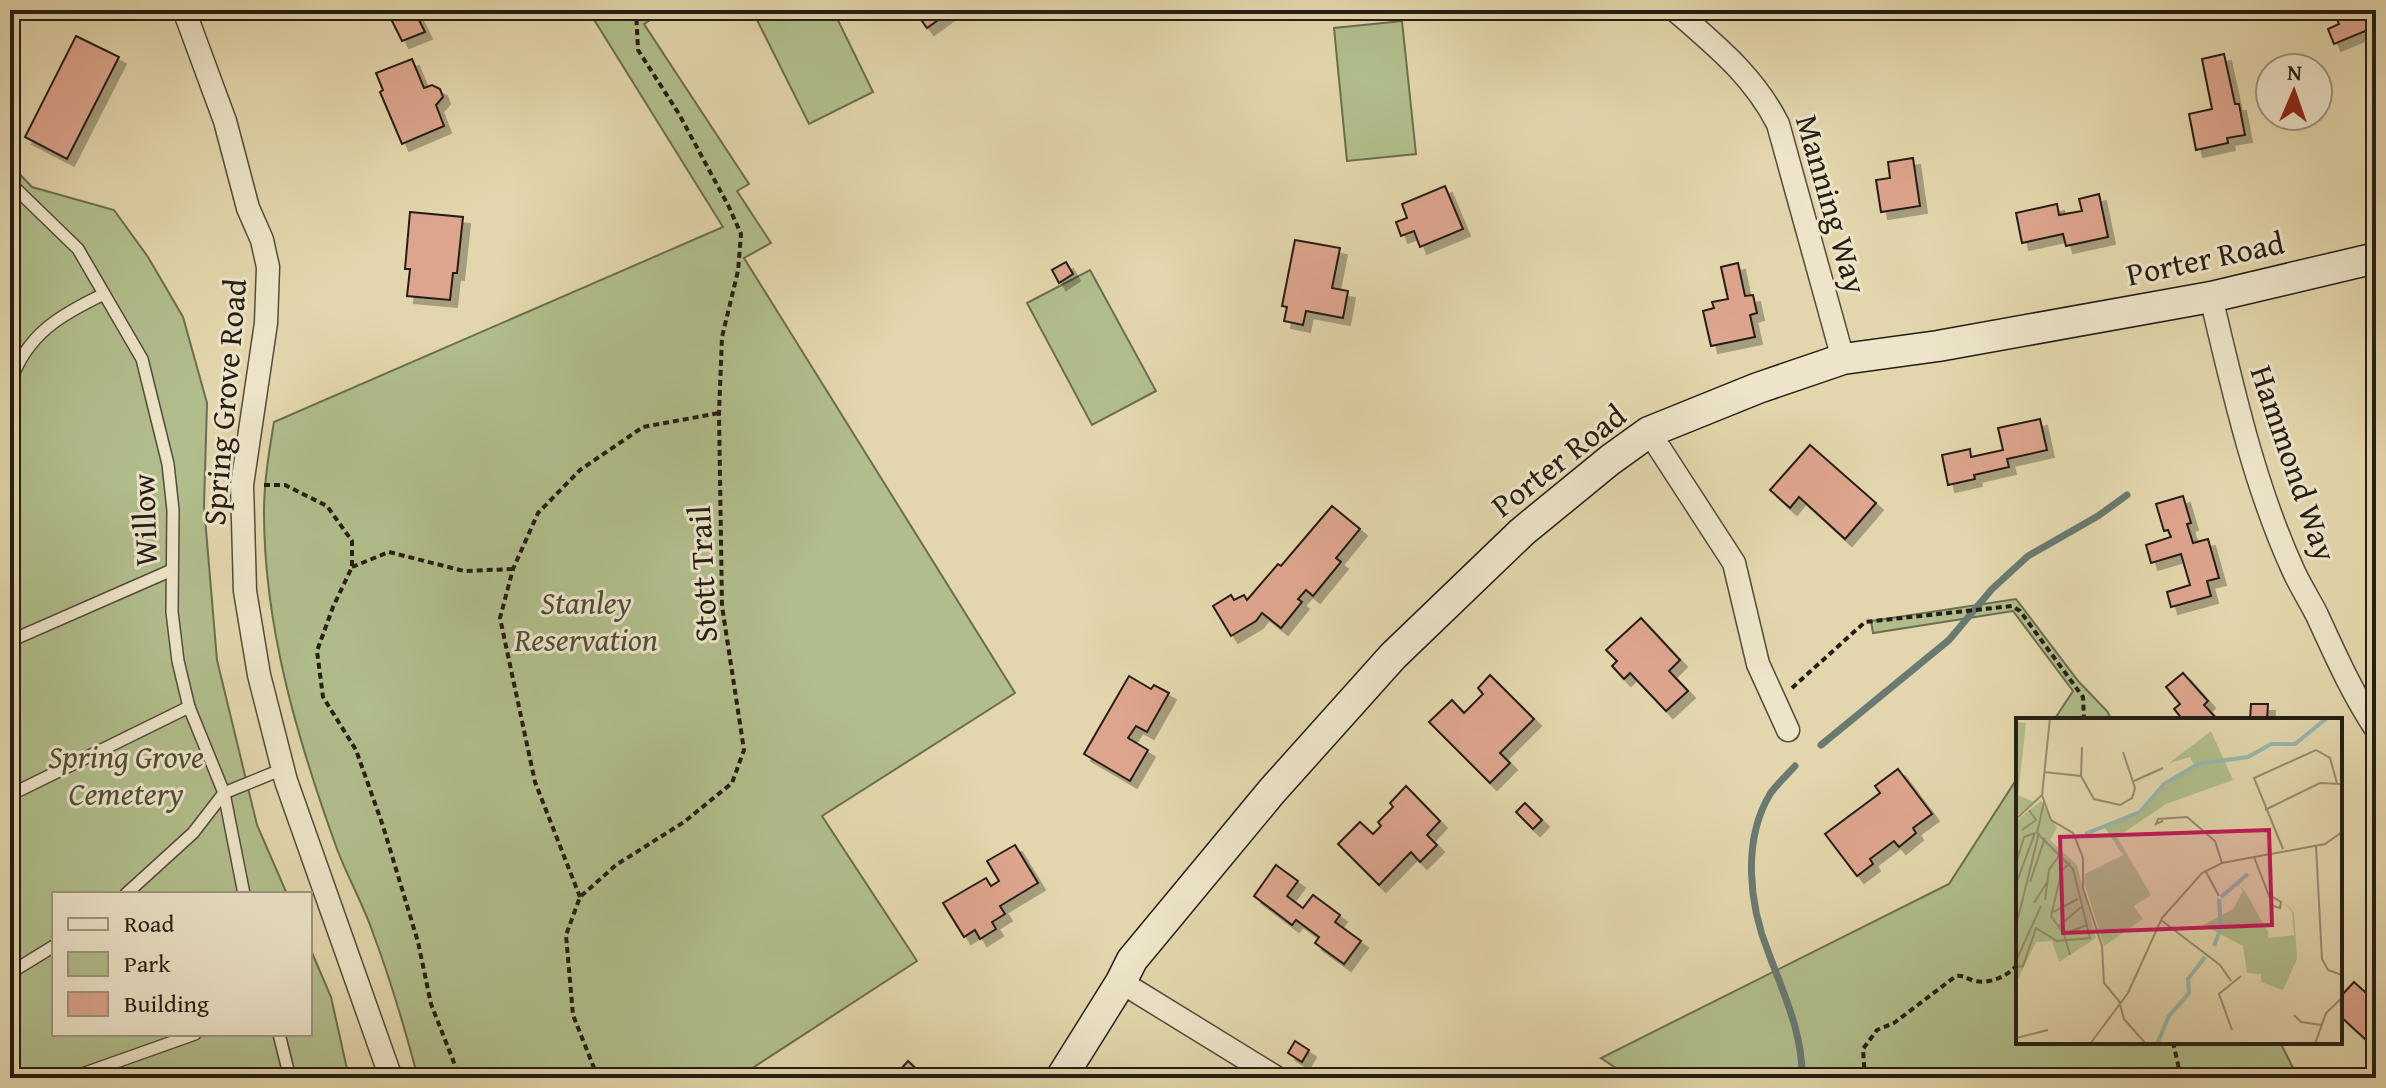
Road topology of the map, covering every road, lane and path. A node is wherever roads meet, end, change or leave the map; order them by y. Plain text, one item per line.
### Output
1 (184, 10) edge
2 (636, 10) edge
3 (1675, 10) edge
4 (10, 183) edge
5 (2376, 258) edge
6 (104, 294) junction
7 (2211, 297) junction
8 (1843, 359) junction
9 (10, 383) edge
10 (719, 413) junction
11 (1649, 432) junction
12 (242, 485) junction
13 (352, 567) junction
14 (513, 569) junction
15 (172, 570) junction
16 (10, 641) edge
17 (1774, 699) junction
18 (189, 707) junction
19 (2084, 718) edge
20 (2376, 729) edge
21 (1788, 730) dead end
22 (283, 769) junction
23 (224, 793) junction
24 (10, 795) edge
25 (128, 892) edge
26 (244, 892) edge
27 (580, 897) junction
28 (52, 947) edge
29 (2016, 965) edge
30 (10, 973) edge
31 (1121, 982) junction
32 (189, 1036) edge
33 (280, 1036) edge
34 (2173, 1044) edge
35 (71, 1078) edge
36 (290, 1078) edge
37 (391, 1078) edge
38 (460, 1078) edge
39 (598, 1078) edge
40 (1061, 1078) edge
41 (1277, 1078) edge
42 (1865, 1078) edge
43 (2181, 1078) edge

1 - 12 street, Spring Grove Road
2 - 10 path, Stott Trail
3 - 8 street, Manning Way
4 - 6 lane, Willow
5 - 7 street, Porter Road
6 - 9 lane
6 - 15 lane, Willow
7 - 8 street, Porter Road
7 - 20 street, Hammond Way
8 - 11 street, Porter Road
10 - 14 path
10 - 27 path, Stott Trail
11 - 17 street
11 - 31 street, Porter Road
12 - 13 path
12 - 22 street, Spring Grove Road
13 - 14 path
13 - 38 path
14 - 27 path
15 - 16 lane
15 - 18 lane, Willow
17 - 19 path
17 - 21 street
18 - 23 lane, Willow
18 - 24 lane
22 - 23 lane
22 - 37 street, Spring Grove Road
23 - 25 lane
23 - 26 lane, Willow
27 - 39 path, Stott Trail
28 - 30 lane
29 - 42 path
31 - 40 street, Porter Road
31 - 41 street
32 - 35 lane
33 - 36 lane
34 - 43 path

